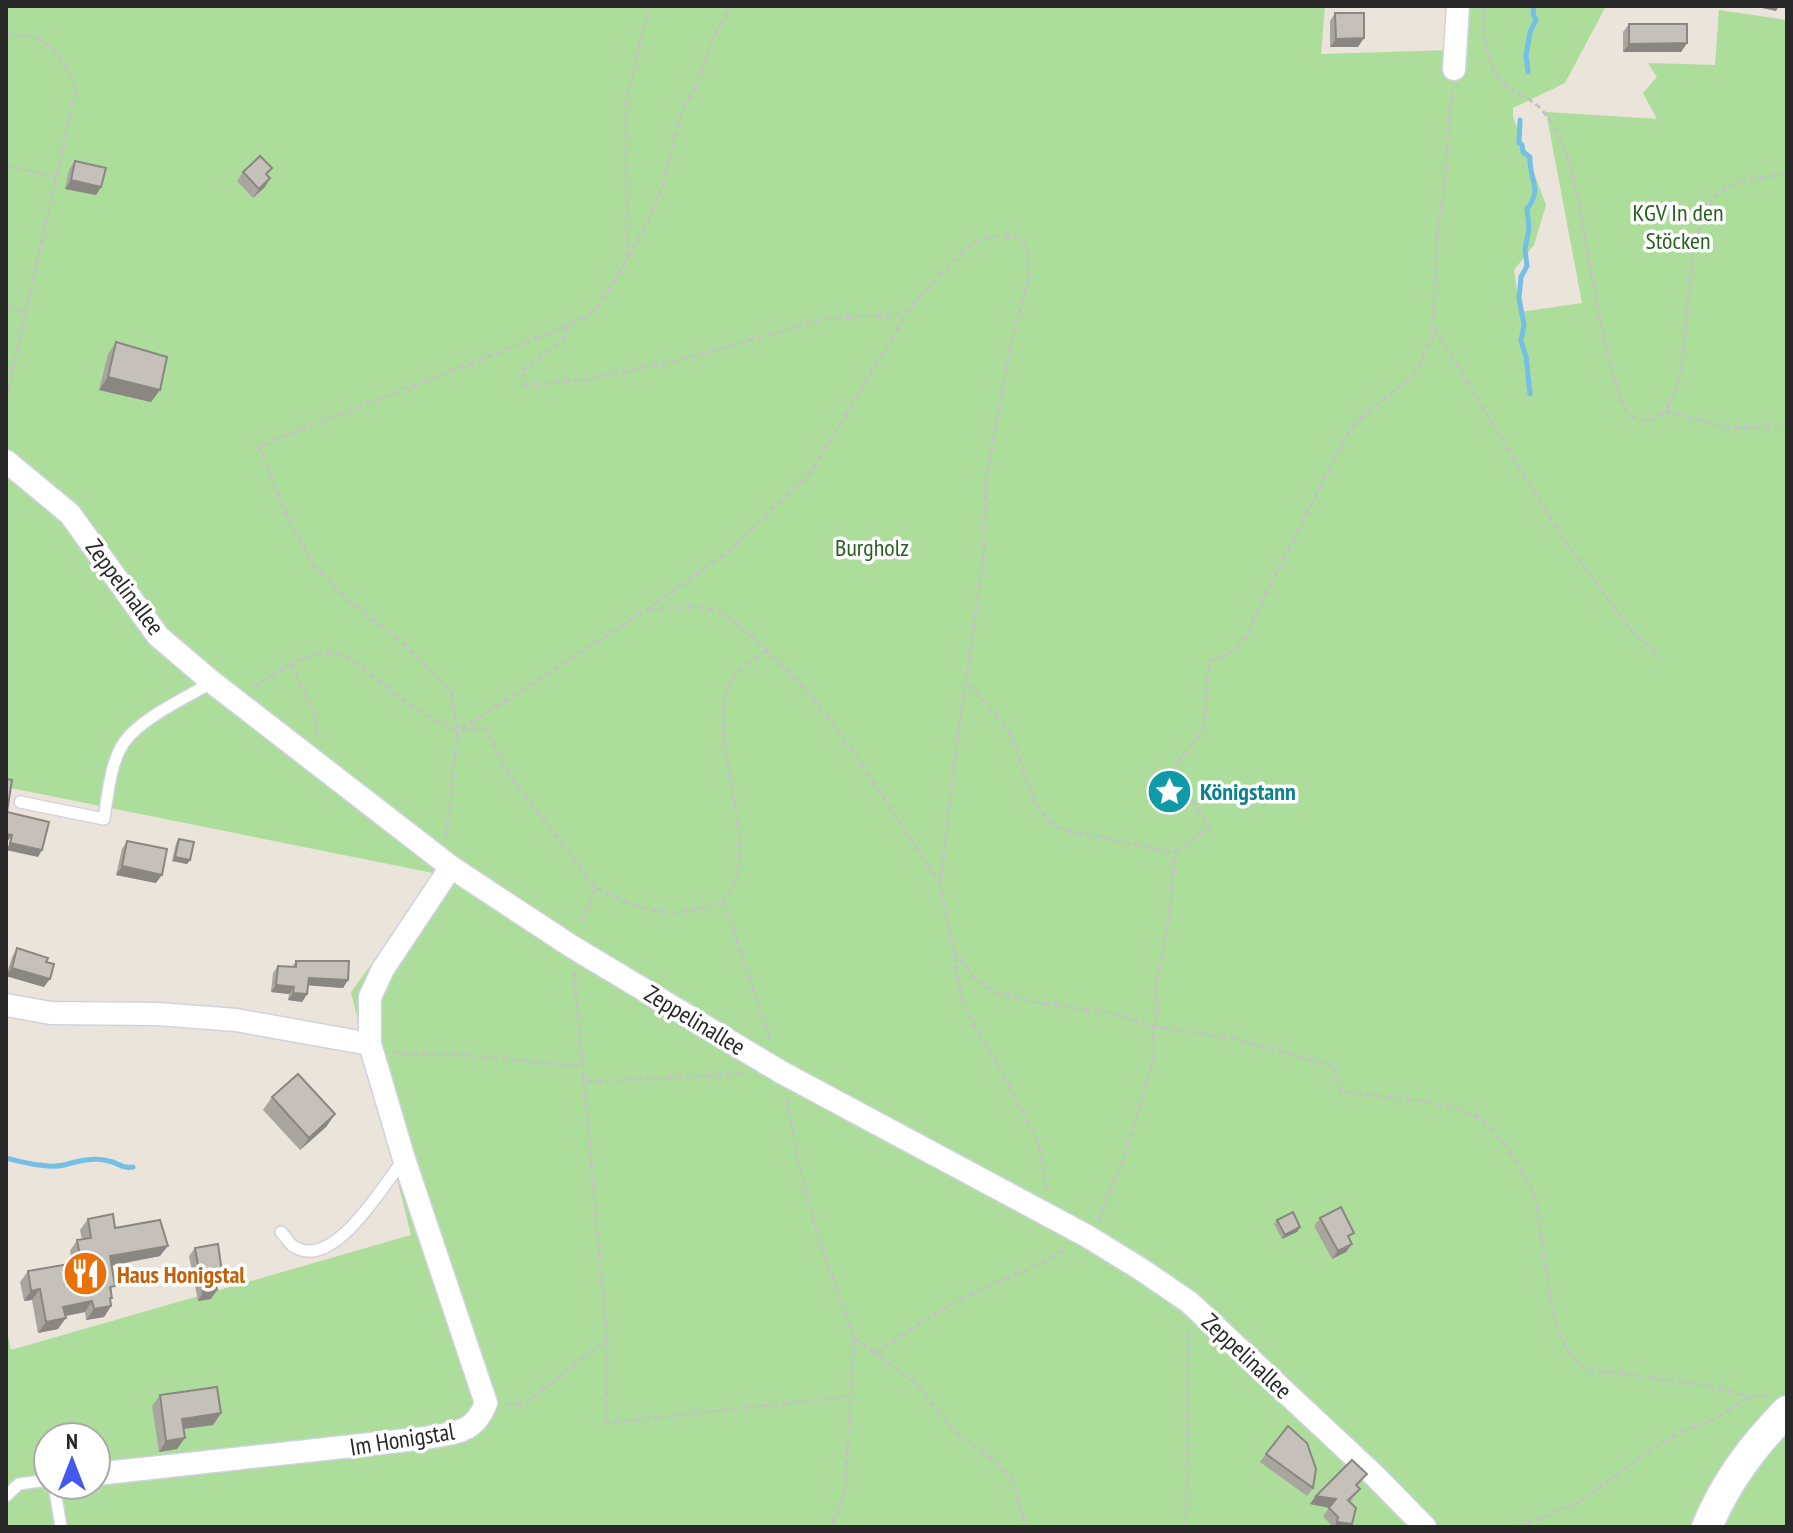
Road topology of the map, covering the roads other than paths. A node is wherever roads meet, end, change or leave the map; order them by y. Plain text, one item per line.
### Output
1 (1458, 6) edge
2 (1454, 69) road end
3 (9, 467) edge
4 (212, 682) junction
5 (20, 802) dead end
6 (451, 867) junction
7 (6, 1005) edge
8 (370, 1044) junction
9 (404, 1159) junction
10 (281, 1232) dead end
11 (1781, 1403) edge
12 (112, 1472) edge
13 (32, 1482) edge
14 (6, 1496) edge
15 (57, 1501) edge
16 (61, 1527) edge
17 (1425, 1527) edge
18 (1707, 1527) edge

1 - 2 street
3 - 4 street, Zeppelinallee
4 - 5 lane
4 - 6 street, Zeppelinallee
6 - 8 street
6 - 17 street, Zeppelinallee
7 - 8 street
8 - 9 street
9 - 10 lane
9 - 12 street, Im Honigstal
11 - 18 street
13 - 14 lane
15 - 16 lane

